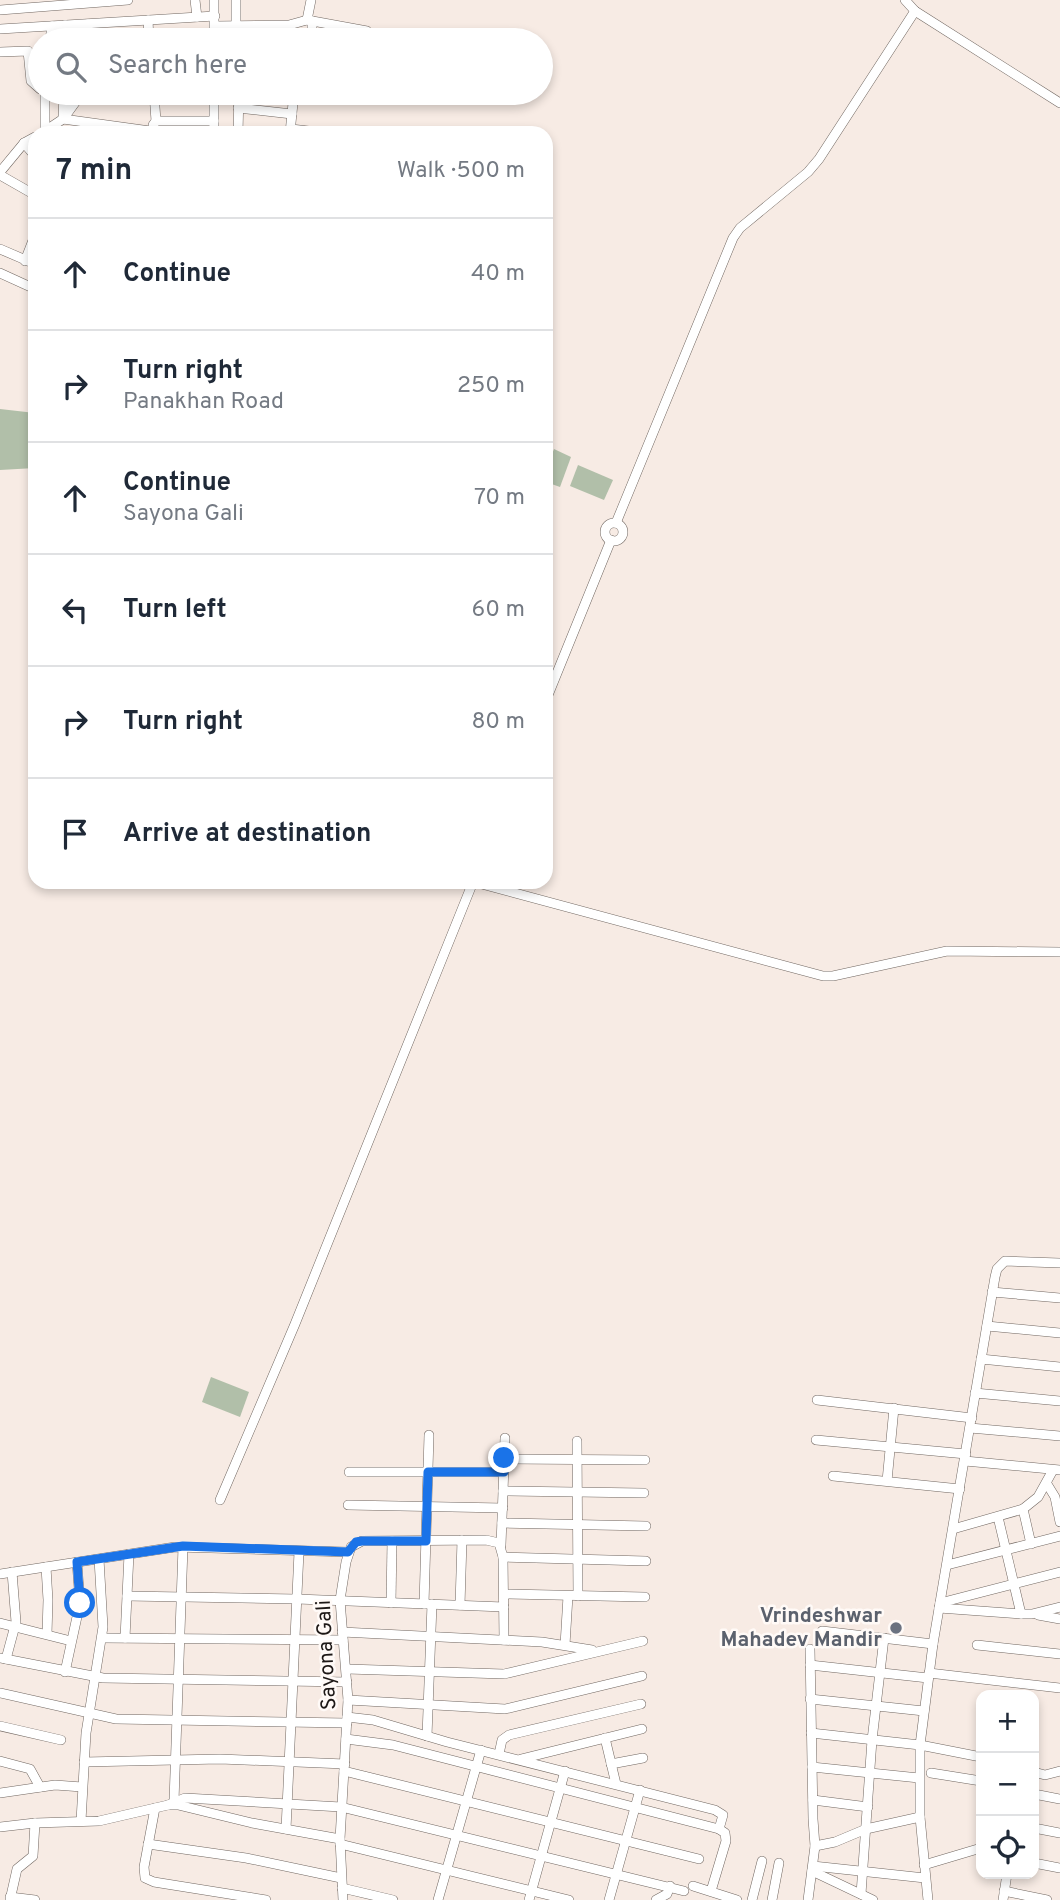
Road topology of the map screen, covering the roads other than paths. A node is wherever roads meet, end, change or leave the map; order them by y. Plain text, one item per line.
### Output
1 (128, 0) edge
2 (195, 0) edge
3 (214, 0) edge
4 (236, 0) edge
5 (311, 0) edge
6 (905, 0) edge
7 (53, 3) edge
8 (0, 10) edge
9 (915, 11) junction
10 (197, 17) junction
11 (148, 20) junction
12 (215, 21) junction
13 (310, 21) junction
14 (88, 24) junction
15 (65, 25) joint
16 (236, 25) junction
17 (52, 26) joint
18 (88, 28) edge
19 (148, 28) edge
20 (215, 28) edge
21 (311, 28) edge
22 (350, 28) edge
23 (0, 29) edge
24 (0, 51) edge
25 (28, 51) edge
26 (1060, 103) edge
27 (45, 105) edge
28 (64, 105) edge
29 (73, 105) edge
30 (155, 105) edge
31 (214, 105) edge
32 (293, 105) edge
33 (239, 108) joint
34 (292, 114) junction
35 (63, 119) junction
36 (156, 121) junction
37 (214, 121) junction
38 (46, 126) edge
39 (54, 126) edge
40 (109, 126) edge
41 (153, 126) edge
42 (214, 126) edge
43 (238, 126) edge
44 (291, 126) edge
45 (28, 141) edge
46 (24, 143) junction
47 (28, 148) edge
48 (0, 174) edge
49 (28, 191) edge
50 (0, 249) edge
51 (28, 253) edge
52 (25, 261) junction
53 (28, 262) edge
54 (0, 273) edge
55 (28, 286) edge
56 (553, 683) edge
57 (470, 889) edge
58 (499, 889) edge
59 (1060, 952) edge
60 (1060, 1263) edge
61 (992, 1292) junction
62 (1060, 1298) edge
63 (987, 1326) junction
64 (1060, 1333) edge
65 (981, 1359) junction
66 (1060, 1367) edge
67 (975, 1393) junction
68 (817, 1400) dead end
69 (1060, 1401) edge
70 (894, 1408) junction
71 (971, 1423) junction
72 (429, 1435) dead end
73 (1060, 1436) edge
74 (505, 1438) dead end
75 (816, 1440) dead end
76 (577, 1441) dead end
77 (890, 1447) junction
78 (966, 1457) junction
79 (504, 1458) junction
80 (577, 1459) junction
81 (645, 1460) dead end
82 (1056, 1470) edge
83 (349, 1472) dead end
84 (428, 1472) junction
85 (504, 1472) junction
86 (833, 1476) dead end
87 (887, 1481) junction
88 (1047, 1484) junction
89 (961, 1489) junction
90 (503, 1490) junction
91 (577, 1493) junction
92 (644, 1493) dead end
93 (220, 1500) dead end
94 (348, 1505) dead end
95 (427, 1507) junction
96 (503, 1508) junction
97 (1023, 1509) junction
98 (998, 1517) junction
99 (1060, 1522) edge
100 (502, 1523) junction
101 (577, 1524) junction
102 (646, 1527) dead end
103 (953, 1529) junction
104 (1060, 1536) edge
105 (462, 1540) junction
106 (392, 1541) junction
107 (426, 1541) junction
108 (1031, 1544) junction
109 (501, 1545) junction
110 (183, 1546) junction
111 (1005, 1550) junction
112 (299, 1552) junction
113 (348, 1552) junction
114 (129, 1554) junction
115 (503, 1557) junction
116 (99, 1559) junction
117 (577, 1559) junction
118 (646, 1561) dead end
119 (77, 1562) junction
120 (947, 1565) junction
121 (46, 1567) junction
122 (12, 1572) junction
123 (1060, 1572) edge
124 (0, 1574) edge
125 (1013, 1584) junction
126 (504, 1594) junction
127 (127, 1596) junction
128 (573, 1596) junction
129 (181, 1597) junction
130 (645, 1597) dead end
131 (296, 1599) junction
132 (340, 1601) junction
133 (391, 1603) junction
134 (428, 1604) junction
135 (460, 1605) junction
136 (940, 1606) junction
137 (504, 1607) junction
138 (1060, 1607) edge
139 (1021, 1614) junction
140 (1032, 1614) junction
141 (1060, 1619) edge
142 (0, 1623) edge
143 (16, 1626) junction
144 (822, 1631) dead end
145 (47, 1634) junction
146 (342, 1636) junction
147 (431, 1637) junction
148 (102, 1638) junction
149 (125, 1638) junction
150 (179, 1638) junction
151 (884, 1638) junction
152 (295, 1640) junction
153 (505, 1640) junction
154 (71, 1641) junction
155 (643, 1641) dead end
156 (933, 1644) junction
157 (977, 1644) dead end
158 (565, 1646) junction
159 (810, 1649) dead end
160 (597, 1650) junction
161 (1060, 1654) edge
162 (3, 1659) edge
163 (810, 1665) junction
164 (347, 1669) junction
165 (65, 1672) junction
166 (431, 1673) junction
167 (880, 1673) junction
168 (929, 1675) junction
169 (642, 1676) dead end
170 (95, 1678) junction
171 (177, 1679) junction
172 (294, 1681) junction
173 (348, 1682) junction
174 (1060, 1688) edge
175 (0, 1693) edge
176 (810, 1699) junction
177 (348, 1700) junction
178 (641, 1704) dead end
179 (429, 1705) junction
180 (876, 1705) junction
181 (924, 1711) junction
182 (89, 1712) junction
183 (176, 1720) junction
184 (347, 1720) junction
185 (292, 1723) junction
186 (0, 1726) edge
187 (642, 1729) dead end
188 (811, 1733) junction
189 (427, 1736) junction
190 (605, 1738) junction
191 (346, 1739) junction
192 (61, 1740) dead end
193 (873, 1740) junction
194 (920, 1745) junction
195 (481, 1750) junction
196 (499, 1754) junction
197 (976, 1756) edge
198 (643, 1758) dead end
199 (519, 1759) junction
200 (0, 1761) edge
201 (84, 1762) junction
202 (175, 1762) junction
203 (290, 1762) junction
204 (611, 1764) junction
205 (476, 1766) junction
206 (345, 1767) junction
207 (812, 1767) junction
208 (565, 1771) junction
209 (1060, 1771) edge
210 (870, 1773) junction
211 (931, 1773) dead end
212 (1039, 1773) edge
213 (919, 1778) junction
214 (976, 1780) edge
215 (616, 1784) junction
216 (40, 1787) junction
217 (82, 1787) junction
218 (560, 1787) junction
219 (640, 1790) junction
220 (0, 1793) edge
221 (1039, 1795) edge
222 (1060, 1799) edge
223 (466, 1800) junction
224 (813, 1800) junction
225 (171, 1803) junction
226 (289, 1803) junction
227 (341, 1807) junction
228 (636, 1807) junction
229 (868, 1807) junction
230 (155, 1808) junction
231 (920, 1817) junction
232 (81, 1821) junction
233 (550, 1822) junction
234 (35, 1823) junction
235 (0, 1827) edge
236 (286, 1829) junction
237 (719, 1829) junction
238 (866, 1829) junction
239 (1039, 1829) edge
240 (1060, 1833) edge
241 (456, 1834) junction
242 (626, 1841) junction
243 (340, 1842) junction
244 (148, 1844) junction
245 (815, 1846) junction
246 (976, 1850) edge
247 (540, 1856) junction
248 (699, 1859) dead end
249 (762, 1861) dead end
250 (779, 1863) dead end
251 (1039, 1864) edge
252 (924, 1865) junction
253 (812, 1868) junction
254 (1060, 1868) edge
255 (446, 1869) junction
256 (863, 1871) junction
257 (616, 1874) junction
258 (341, 1878) junction
259 (925, 1878) junction
260 (670, 1886) junction
261 (693, 1886) dead end
262 (342, 1888) junction
263 (684, 1891) dead end
264 (710, 1892) junction
265 (860, 1894) junction
266 (210, 1895) edge
267 (530, 1895) edge
268 (1003, 1896) edge
269 (10, 1898) edge
270 (35, 1900) edge
271 (267, 1900) edge
272 (343, 1900) edge
273 (393, 1900) edge
274 (438, 1900) edge
275 (569, 1900) edge
276 (609, 1900) edge
277 (656, 1900) edge
278 (737, 1900) edge
279 (752, 1900) edge
280 (772, 1900) edge
281 (808, 1900) edge
282 (873, 1900) edge
283 (928, 1900) edge
284 (1047, 1900) edge

1 - 7 street
2 - 10 street
3 - 12 street
4 - 16 street
5 - 13 street
6 - 9 street
7 - 8 street
9 - 26 street
9 - 56 street
10 - 11 street
10 - 12 street
11 - 14 street
11 - 19 street
12 - 16 street
12 - 20 street
13 - 16 street
13 - 21 street
13 - 22 street
14 - 15 street
14 - 18 street
15 - 17 street
17 - 23 street
24 - 25 street
27 - 38 street
28 - 35 street
29 - 35 street
30 - 36 street
31 - 37 street
32 - 34 street
33 - 34 street
33 - 43 street
34 - 44 street
35 - 39 street
35 - 40 street
36 - 37 street
36 - 41 street
37 - 42 street
45 - 46 street
46 - 47 street
46 - 48 street
48 - 49 street
50 - 52 street
51 - 52 street
52 - 53 street
54 - 55 street
57 - 93 street
58 - 59 street
60 - 61 street
61 - 62 street
61 - 63 street
63 - 64 street
63 - 65 street
65 - 66 street
65 - 67 street
67 - 69 street
67 - 71 street
68 - 70 street
70 - 71 street
70 - 77 street
71 - 73 street
71 - 78 street
72 - 84 street
74 - 79 street
75 - 77 street
76 - 80 street
77 - 78 street
77 - 87 street
78 - 82 street
78 - 89 street
79 - 80 street
79 - 85 street
80 - 81 street
80 - 91 street
82 - 88 street
83 - 84 street
84 - 85 street
84 - 95 street
85 - 90 street
86 - 87 street
87 - 89 street
88 - 97 street
88 - 99 street
89 - 103 street
90 - 91 street
90 - 96 street
91 - 92 street
91 - 101 street
94 - 95 street
95 - 96 street
95 - 107 street
96 - 100 street
97 - 98 street
97 - 108 street
98 - 103 street
98 - 111 street
100 - 101 street
100 - 109 street
101 - 102 street
101 - 117 street
103 - 120 street
104 - 108 street
105 - 107 street
105 - 109 street
105 - 135 street
106 - 107 street
106 - 113 street
106 - 133 street
107 - 134 street
108 - 111 street
109 - 115 street
110 - 112 street
110 - 114 street
110 - 129 street
111 - 120 street
111 - 125 street
112 - 113 street
112 - 131 street
113 - 132 street, Sayona Gali
114 - 116 street
114 - 127 street
115 - 117 street
115 - 126 street
116 - 119 street
116 - 148 street
117 - 118 street
117 - 128 street
119 - 121 street
119 - 154 street
120 - 136 street
121 - 122 street
121 - 145 street
122 - 124 street
122 - 143 street
123 - 125 street
125 - 136 street
125 - 139 street
126 - 128 street
126 - 137 street
127 - 129 street
127 - 149 street
128 - 130 street
128 - 158 street
129 - 131 street
129 - 150 street
131 - 132 street
131 - 152 street
132 - 133 street
132 - 146 street, Sayona Gali
133 - 134 street
134 - 135 street
134 - 147 street
135 - 137 street
136 - 139 street
136 - 156 street
137 - 153 street
138 - 140 street
139 - 140 street
140 - 141 street
142 - 143 street
143 - 145 street
143 - 162 street
144 - 151 street
145 - 154 street
146 - 147 street
146 - 152 street
146 - 164 street, Sayona Gali
147 - 153 street
147 - 166 street
148 - 149 street
148 - 170 street
149 - 150 street
150 - 152 street
150 - 171 street
151 - 156 street
151 - 167 street
152 - 172 street
153 - 158 street
154 - 165 street
155 - 160 street
156 - 168 street
157 - 161 street
158 - 160 street
159 - 163 street
160 - 166 street
162 - 165 street
163 - 167 street
163 - 176 street
164 - 166 street
164 - 173 street, Sayona Gali
165 - 170 street
166 - 179 street
167 - 168 street
167 - 180 street
168 - 174 street
168 - 181 street
169 - 179 street
170 - 171 street
170 - 182 street
171 - 172 street
171 - 183 street
172 - 173 street
172 - 185 street
173 - 177 street, Sayona Gali
175 - 182 street
176 - 180 street
176 - 188 street
177 - 179 street
177 - 184 street, Sayona Gali
178 - 196 street
179 - 189 street
180 - 181 street
180 - 193 street
181 - 194 street
182 - 183 street
182 - 201 street
183 - 185 street
183 - 202 street
184 - 185 street
184 - 189 street
184 - 191 street, Sayona Gali
185 - 203 street
186 - 192 street
187 - 190 street
188 - 193 street
188 - 207 street
189 - 195 street
190 - 199 street
190 - 204 street
191 - 205 street
191 - 206 street, Sayona Gali
193 - 194 street
193 - 210 street
194 - 197 street
194 - 213 street
195 - 196 street
195 - 205 street
196 - 199 street
198 - 204 street
199 - 208 street
200 - 216 street
201 - 202 street
201 - 217 street
202 - 203 street
202 - 225 street
203 - 206 street
203 - 226 street
204 - 215 street
205 - 218 street
205 - 223 street
206 - 223 street
206 - 227 street, Sayona Gali
207 - 210 street
207 - 224 street
208 - 215 street
208 - 218 street
209 - 212 street
210 - 213 street
210 - 229 street
211 - 214 street
213 - 231 street
215 - 219 street
216 - 217 street
216 - 220 street
217 - 232 street
218 - 228 street
218 - 233 street
219 - 228 street
219 - 237 street
221 - 222 street
223 - 233 street
223 - 241 street
224 - 229 street
224 - 245 street
225 - 226 street
225 - 230 street
225 - 236 street
226 - 227 street
226 - 236 street
227 - 241 street
227 - 243 street, Sayona Gali
228 - 237 street
228 - 242 street
229 - 238 street
230 - 232 street
230 - 244 street
231 - 238 street
231 - 252 street
232 - 234 street
233 - 242 street
233 - 247 street
234 - 235 street
234 - 269 street
236 - 243 street
237 - 264 street
238 - 245 street
238 - 256 street
239 - 240 street
241 - 247 street
241 - 255 street
242 - 248 street
242 - 257 street
243 - 255 street
243 - 258 street, Sayona Gali
244 - 258 street
244 - 266 street
245 - 253 street
246 - 252 street
247 - 257 street
247 - 267 street
249 - 279 street
250 - 280 street
251 - 254 street
252 - 259 street
253 - 256 street
253 - 265 street
253 - 281 street
255 - 267 street
255 - 274 street
256 - 259 street
256 - 265 street
257 - 260 street
257 - 276 street
258 - 262 street, Sayona Gali
259 - 283 street
260 - 263 street
260 - 277 street
261 - 264 street
262 - 272 street, Sayona Gali
262 - 273 street
264 - 278 street
265 - 282 street
266 - 271 street
267 - 275 street
268 - 284 street
269 - 270 street

